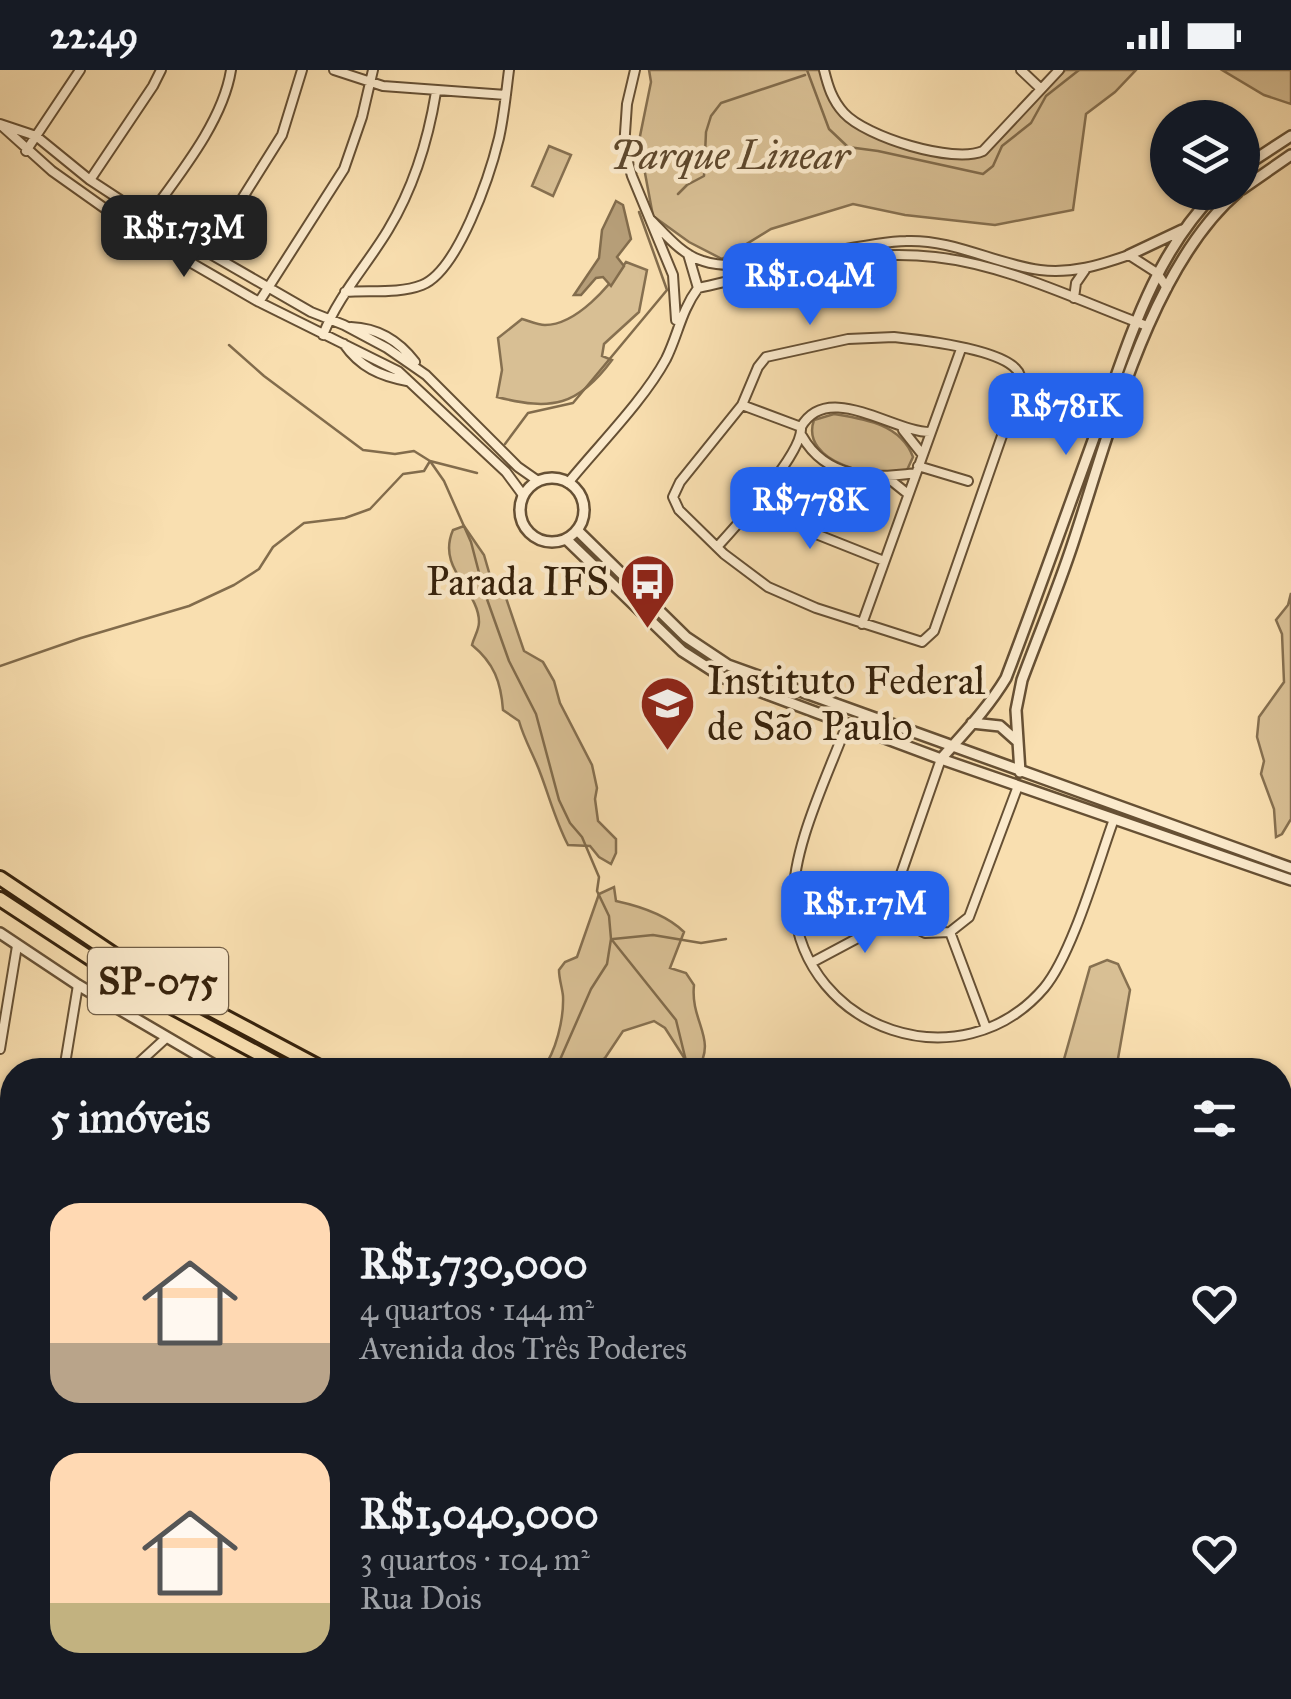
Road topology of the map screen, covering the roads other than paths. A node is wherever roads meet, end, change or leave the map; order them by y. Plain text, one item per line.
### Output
1 (80, 70) edge
2 (161, 70) edge
3 (231, 70) edge
4 (302, 70) edge
5 (334, 70) edge
6 (373, 70) edge
7 (509, 70) edge
8 (635, 70) edge
9 (824, 70) edge
10 (1021, 70) edge
11 (1058, 70) edge
12 (370, 83) junction
13 (1040, 88) junction
14 (436, 92) junction
15 (506, 95) junction
16 (0, 124) edge
17 (36, 136) junction
18 (1291, 136) edge
19 (26, 151) junction
20 (1291, 155) edge
21 (1260, 156) edge
22 (1260, 176) edge
23 (90, 180) junction
24 (1200, 210) edge
25 (1218, 210) edge
26 (148, 218) junction
27 (650, 218) junction
28 (1185, 228) junction
29 (138, 232) junction
30 (208, 253) junction
31 (687, 254) junction
32 (1129, 255) junction
33 (666, 256) junction
34 (362, 268) junction
35 (1085, 270) junction
36 (1157, 273) junction
37 (267, 287) junction
38 (698, 288) junction
39 (1166, 288) junction
40 (380, 290) junction
41 (345, 292) junction
42 (1074, 298) junction
43 (259, 302) junction
44 (329, 319) junction
45 (1135, 322) junction
46 (1148, 326) junction
47 (349, 327) junction
48 (676, 330) junction
49 (359, 333) junction
50 (323, 335) junction
51 (378, 343) junction
52 (348, 344) junction
53 (961, 348) junction
54 (370, 355) junction
55 (410, 363) junction
56 (420, 370) junction
57 (403, 375) junction
58 (412, 382) junction
59 (742, 405) junction
60 (900, 426) junction
61 (802, 432) junction
62 (931, 432) junction
63 (810, 449) junction
64 (794, 451) junction
65 (923, 454) junction
66 (917, 469) junction
67 (888, 478) junction
68 (968, 480) dead end
69 (538, 481) junction
70 (568, 483) junction
71 (908, 494) junction
72 (523, 495) junction
73 (759, 498) junction
74 (577, 530) junction
75 (566, 539) junction
76 (717, 547) junction
77 (884, 561) junction
78 (862, 624) junction
79 (972, 723) junction
80 (846, 724) junction
81 (1019, 744) junction
82 (951, 748) junction
83 (941, 759) junction
84 (1020, 771) junction
85 (1018, 786) junction
86 (1114, 819) junction
87 (1291, 868) edge
88 (0, 878) edge
89 (1291, 880) edge
90 (0, 899) edge
91 (901, 915) junction
92 (950, 932) junction
93 (0, 934) edge
94 (18, 946) junction
95 (811, 963) junction
96 (0, 974) edge
97 (11, 975) junction
98 (78, 985) junction
99 (986, 1028) junction
100 (166, 1038) junction
101 (0, 1049) edge
102 (66, 1058) edge
103 (144, 1058) edge
104 (202, 1058) edge
105 (267, 1058) edge
106 (303, 1058) edge

1 - 17 street
2 - 23 street
3 - 26 street
4 - 30 street
5 - 12 street
6 - 12 street
7 - 15 street
8 - 27 street
9 - 13 street
10 - 13 street
11 - 13 street
12 - 14 street
12 - 37 street
14 - 15 street
14 - 34 street
15 - 40 street
16 - 17 street
16 - 19 street
17 - 19 street
17 - 23 street
18 - 21 street
19 - 29 street
20 - 22 street
23 - 26 street
24 - 28 street
25 - 39 street
26 - 29 street
26 - 30 street
27 - 31 street
27 - 33 street
28 - 32 street
28 - 36 street
29 - 43 street
30 - 37 street
31 - 33 street
31 - 35 street
31 - 38 street
32 - 35 street
32 - 36 street
33 - 48 street
34 - 40 street
34 - 41 street
35 - 42 street
36 - 39 street
36 - 45 street
37 - 43 street
37 - 44 street
38 - 42 street
38 - 48 street
39 - 46 street
40 - 41 street
41 - 44 street
42 - 45 street
43 - 50 street
44 - 47 street
44 - 50 street
45 - 46 street
45 - 79 street
46 - 81 street
47 - 49 street
47 - 56 street
48 - 70 street
49 - 51 street
49 - 52 street
50 - 52 street
51 - 54 street
51 - 55 street
52 - 54 street
52 - 58 street
53 - 59 street
53 - 62 street
53 - 78 street
54 - 57 street
55 - 56 street
55 - 57 street
56 - 69 street
57 - 58 street
58 - 72 street
59 - 61 street
59 - 76 street
60 - 61 street
60 - 62 street
60 - 65 street
61 - 63 street
61 - 64 street
62 - 65 street
63 - 64 street
63 - 67 street
64 - 73 street
65 - 66 street
66 - 67 street
66 - 68 street
66 - 71 street
67 - 71 street
69 - 70 street
69 - 72 street
70 - 74 street
71 - 77 street
72 - 75 street
73 - 76 street
73 - 77 street
74 - 75 street
74 - 82 street
75 - 80 street
76 - 78 street
77 - 78 street
79 - 81 street
79 - 82 street
80 - 83 street
80 - 95 street
81 - 84 street
82 - 83 street
82 - 84 street
83 - 85 street
83 - 91 street
84 - 85 street
84 - 87 street
85 - 86 street
85 - 92 street
86 - 89 street
86 - 99 street
88 - 106 highway, SP-075
90 - 105 highway, SP-075
91 - 92 street
91 - 95 street
92 - 99 street
93 - 94 street
94 - 97 street
94 - 98 street
95 - 99 street
96 - 97 street
97 - 101 street
98 - 100 street
98 - 102 street
100 - 103 street
100 - 104 street

